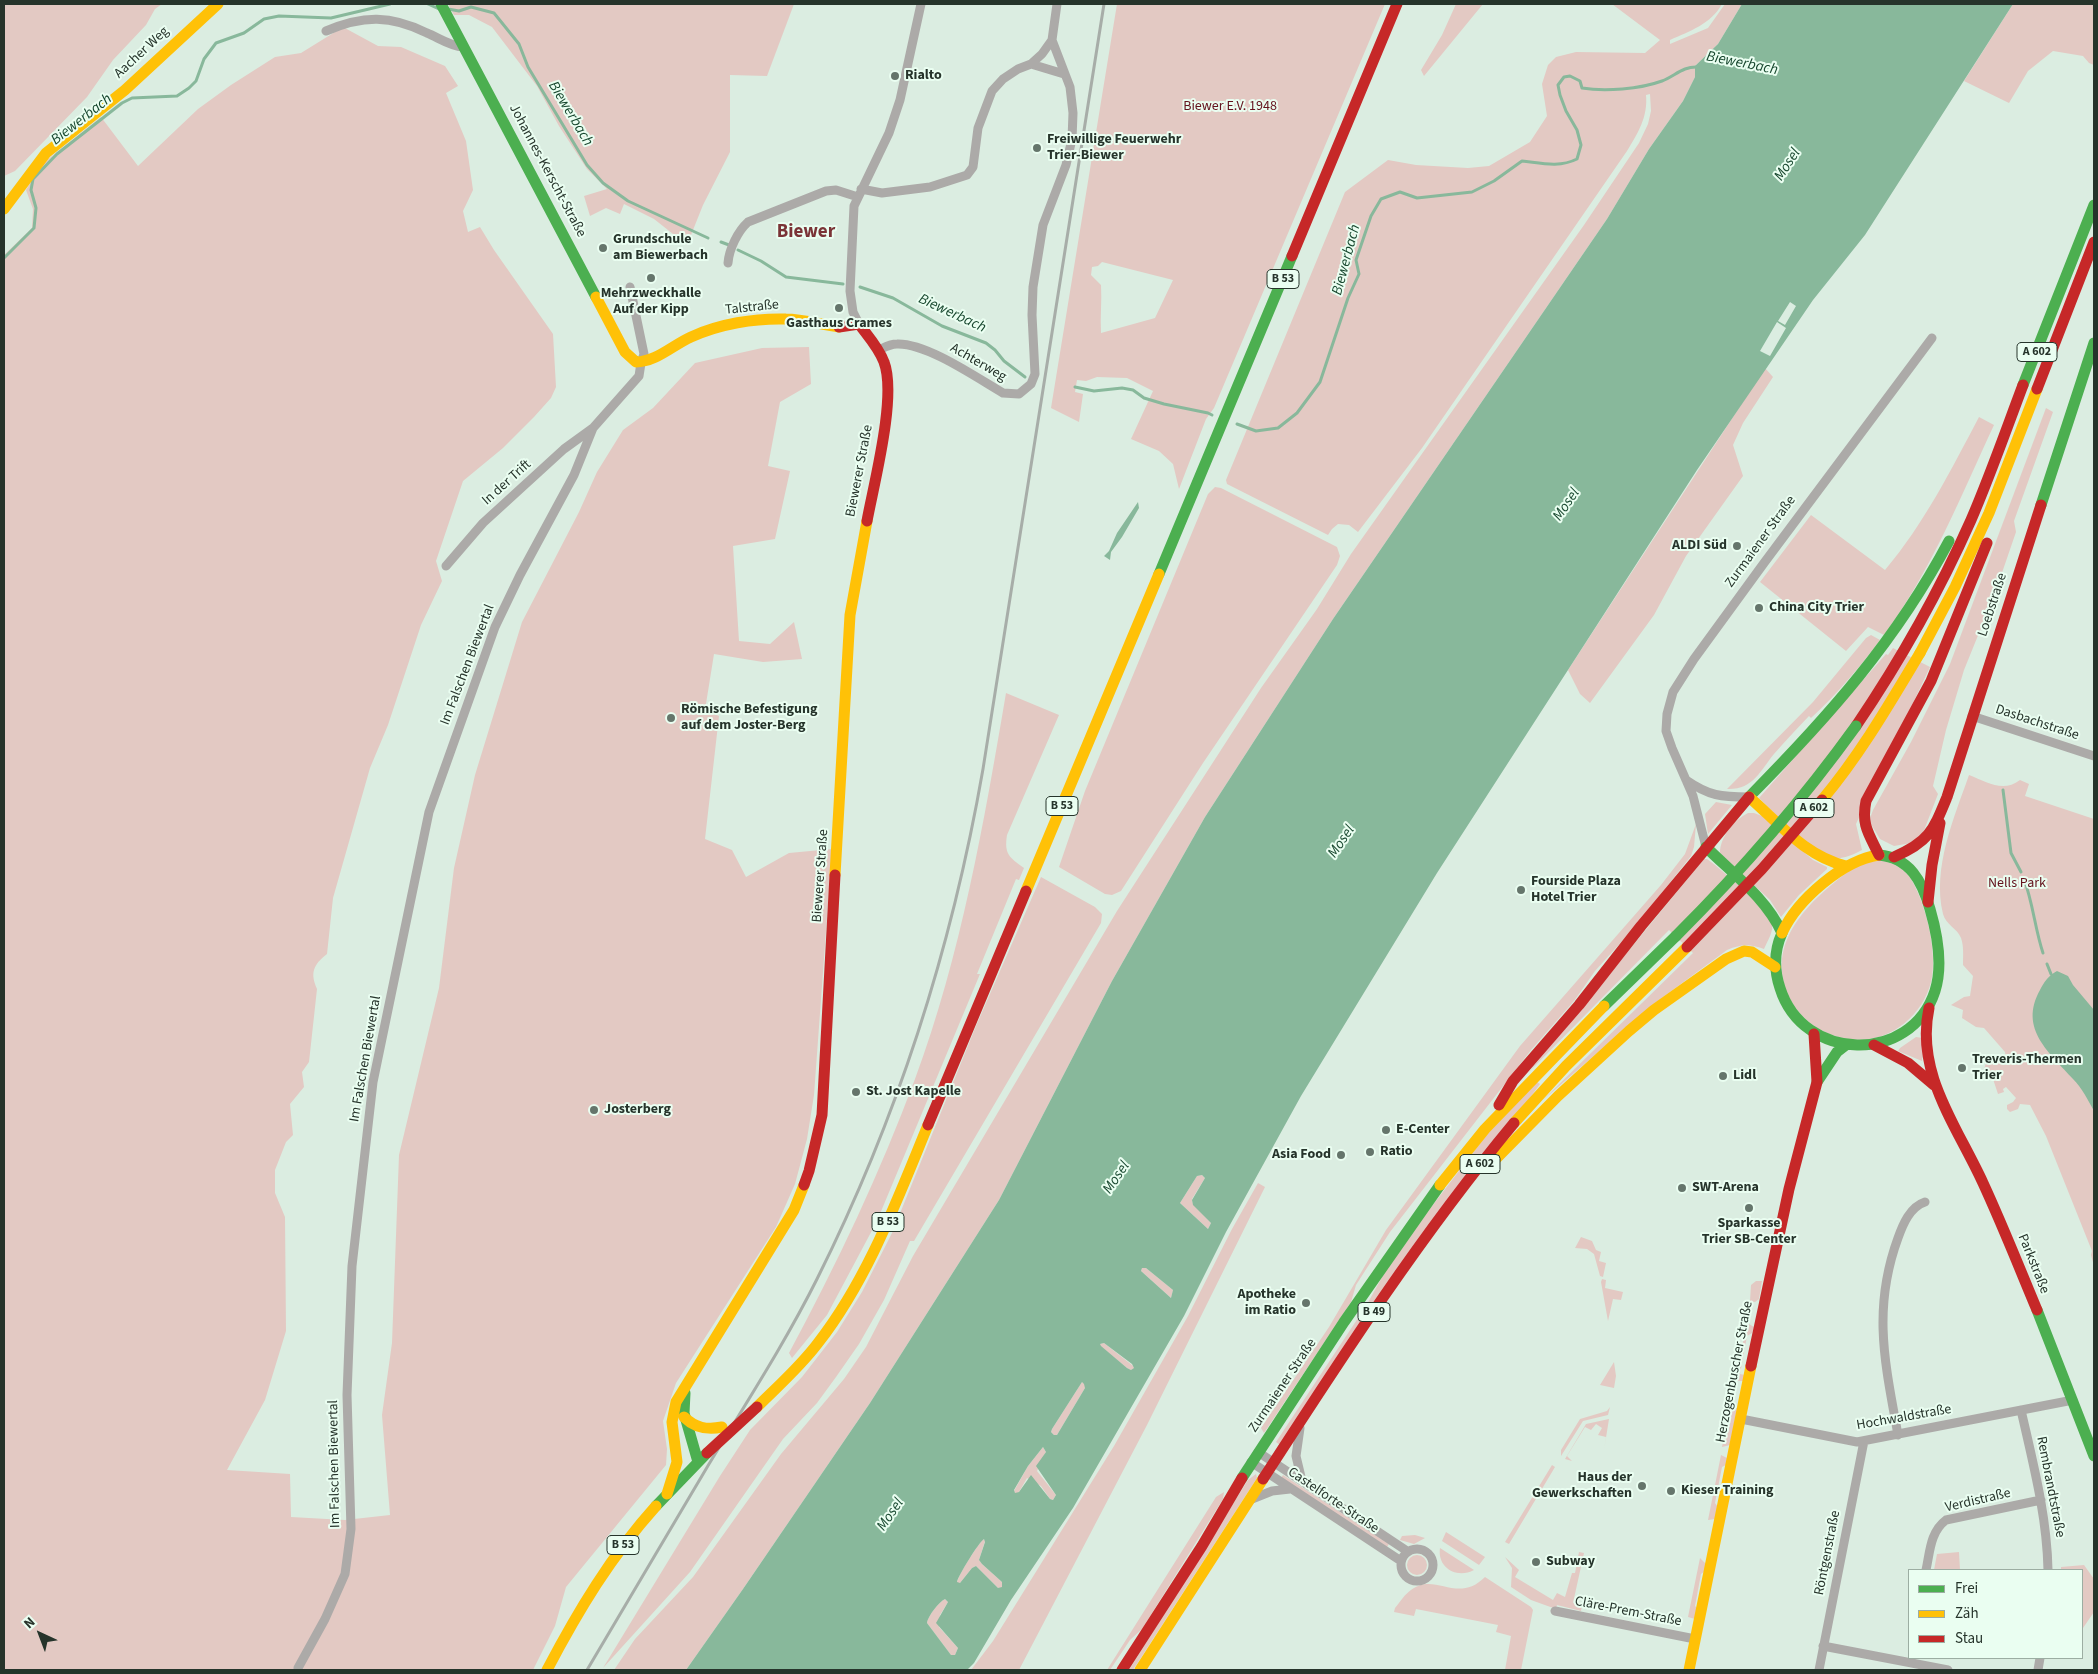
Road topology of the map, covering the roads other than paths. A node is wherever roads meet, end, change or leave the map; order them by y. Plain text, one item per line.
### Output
1 (218, 4) edge
2 (920, 4) edge
3 (1057, 4) edge
4 (1397, 4) edge
5 (443, 8) edge
6 (326, 31) dead end
7 (1052, 40) junction
8 (463, 47) junction
9 (1031, 64) junction
10 (1064, 74) junction
11 (859, 193) junction
12 (2094, 205) edge
13 (4, 209) edge
14 (2094, 242) edge
15 (728, 259) dead end
16 (630, 287) dead end
17 (859, 324) junction
18 (1932, 338) dead end
19 (2094, 343) edge
20 (879, 350) junction
21 (641, 362) junction
22 (593, 428) junction
23 (2005, 474) junction
24 (1979, 498) junction
25 (446, 566) dead end
26 (1972, 716) junction
27 (2094, 756) edge
28 (1686, 780) junction
29 (1749, 797) junction
30 (1945, 804) junction
31 (1706, 847) junction
32 (1879, 854) junction
33 (1894, 857) junction
34 (1846, 866) junction
35 (1928, 904) junction
36 (1782, 933) junction
37 (1775, 967) junction
38 (1932, 999) junction
39 (1814, 1034) junction
40 (1846, 1045) junction
41 (1874, 1045) junction
42 (1817, 1082) junction
43 (1936, 1087) junction
44 (1485, 1129) junction
45 (1925, 1202) dead end
46 (1448, 1207) junction
47 (687, 1386) junction
48 (2073, 1400) junction
49 (2021, 1410) junction
50 (684, 1417) junction
51 (1303, 1418) junction
52 (1741, 1419) junction
53 (722, 1427) dead end
54 (1898, 1435) junction
55 (1864, 1441) junction
56 (675, 1446) junction
57 (1258, 1452) junction
58 (2094, 1456) edge
59 (698, 1462) junction
60 (1251, 1462) junction
61 (1274, 1462) junction
62 (1267, 1472) junction
63 (1302, 1481) junction
64 (1290, 1489) junction
65 (667, 1494) junction
66 (2041, 1500) junction
67 (1248, 1502) junction
68 (1408, 1551) junction
69 (1401, 1561) junction
70 (1926, 1569) edge
71 (2048, 1569) edge
72 (1556, 1611) dead end
73 (1696, 1639) junction
74 (1823, 1646) junction
75 (1908, 1659) edge
76 (1909, 1659) edge
77 (298, 1668) dead end
78 (547, 1670) edge
79 (1122, 1670) edge
80 (1140, 1670) edge
81 (1689, 1670) edge
82 (1818, 1670) edge
83 (1948, 1670) edge

1 - 13 main road, Aacher Weg
2 - 11 street, Biewerer Straße
3 - 7 street
4 - 59 main road, B 53, bridge
5 - 8 main road, Johannes-Kerscht-Straße
6 - 8 street
7 - 9 street
7 - 10 street
8 - 21 main road, Johannes-Kerscht-Straße
9 - 10 street
9 - 11 street
10 - 20 street, Achterweg
11 - 15 street
11 - 17 street, Biewerer Straße
12 - 24 main road, A 602
14 - 23 main road, A 602
16 - 21 street
17 - 20 main road, Biewerer Straße
17 - 21 main road, Talstraße
18 - 28 street, Zurmaiener Straße
19 - 26 main road, Loebstraße
20 - 47 main road, Biewerer Straße
21 - 22 street
22 - 25 street, In der Trift
22 - 77 street, Im Falschen Biewertal
23 - 32 main road
23 - 46 main road, A 602, bridge
24 - 29 main road
24 - 44 main road, A 602, bridge
26 - 27 street, Dasbachstraße
26 - 30 main road, Loebstraße
28 - 29 street
28 - 31 street, Zurmaiener Straße
29 - 31 main road
29 - 34 main road
30 - 33 main road, Loebstraße
30 - 35 main road
31 - 36 main road
31 - 44 main road
32 - 33 main road
32 - 34 main road
33 - 35 main road
34 - 36 main road
35 - 38 main road
36 - 37 main road
37 - 39 main road
37 - 46 main road
38 - 41 main road
38 - 43 main road, Parkstraße
39 - 40 main road
39 - 42 main road, Herzogenbuscher Straße
40 - 41 main road
40 - 42 main road, Herzogenbuscher Straße
41 - 43 main road, Parkstraße
42 - 52 main road, Herzogenbuscher Straße
43 - 48 main road, Parkstraße
44 - 57 main road, Zurmaiener Straße / B 49
45 - 54 street
46 - 51 main road, B 49
47 - 50 main road
47 - 56 main road, Biewerer Straße
48 - 49 street, Hochwaldstraße
48 - 58 main road, Parkstraße
49 - 54 street, Hochwaldstraße
49 - 66 street, Rembrandtstraße
50 - 53 main road
50 - 59 main road
51 - 61 main road, B 49
51 - 63 street, Castelforte-Straße
52 - 55 street, Hochwaldstraße
52 - 73 main road, Herzogenbuscher Straße
54 - 55 street, Hochwaldstraße
55 - 74 street, Röntgenstraße
56 - 59 main road
56 - 65 main road, Biewerer Straße
57 - 60 main road, Zurmaiener Straße / B 49
57 - 61 street, Castelforte-Straße
59 - 65 main road, B 53
60 - 62 street, Castelforte-Straße
60 - 79 main road, Zurmaiener Straße / B 49
61 - 62 main road, B 49
61 - 63 street, Castelforte-Straße
62 - 64 street, Castelforte-Straße
62 - 67 main road, B 49
63 - 68 street, Castelforte-Straße
64 - 67 street
64 - 69 street, Castelforte-Straße
65 - 78 main road, B 53
66 - 70 street, Verdistraße
66 - 71 street, Rembrandtstraße
67 - 80 main road, B 49
68 - 69 street
68 - 69 street, Castelforte-Straße
72 - 73 street, Cläre-Prem-Straße
73 - 81 main road, Herzogenbuscher Straße
74 - 75 street
74 - 82 street, Röntgenstraße
76 - 83 street

